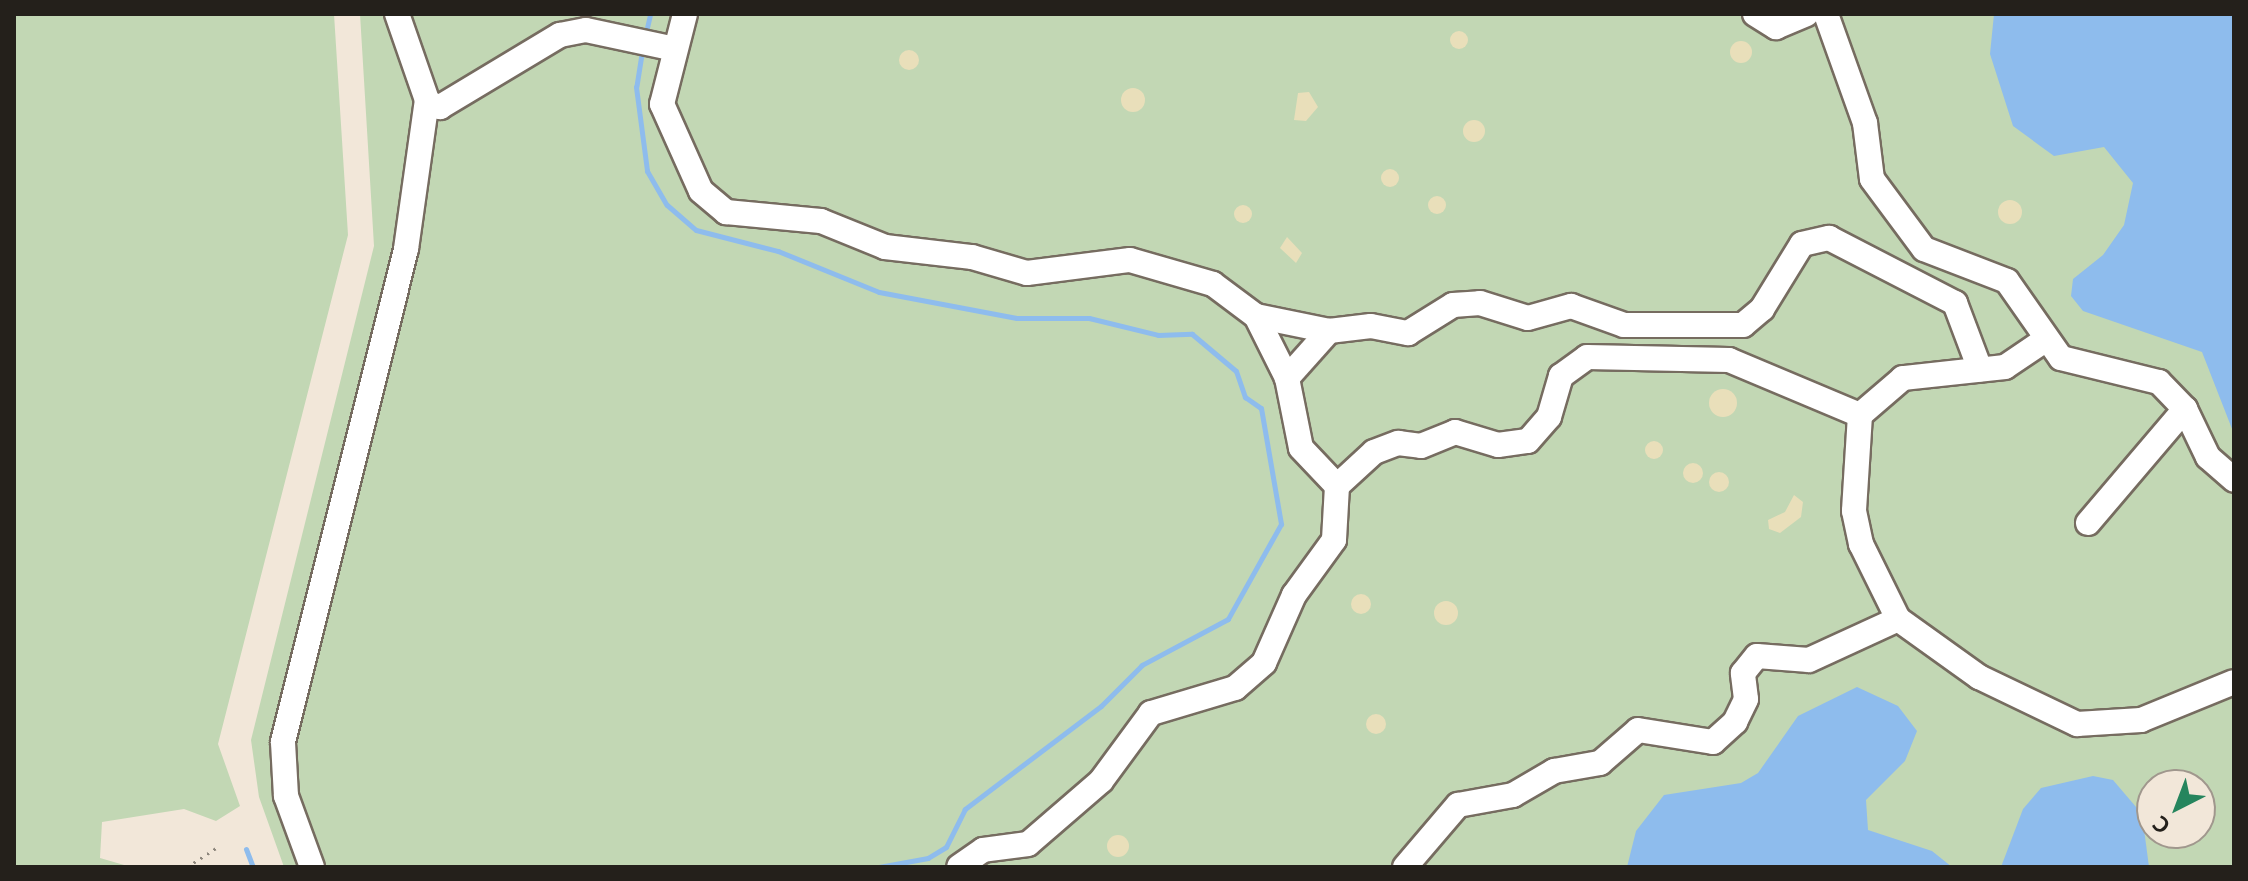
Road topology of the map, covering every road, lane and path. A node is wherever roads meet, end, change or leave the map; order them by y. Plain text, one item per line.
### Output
1 (397, 14) edge
2 (685, 14) edge
3 (1755, 14) edge
4 (1816, 18) edge
5 (675, 49) junction
6 (427, 103) junction
7 (1256, 316) junction
8 (1329, 331) junction
9 (2045, 340) junction
10 (1980, 369) junction
11 (1287, 378) junction
12 (2185, 409) junction
13 (1860, 415) junction
14 (2234, 480) edge
15 (1337, 486) junction
16 (2088, 523) dead end
17 (1898, 619) junction
18 (2234, 682) edge
19 (219, 846) dead end
20 (187, 867) edge
21 (312, 867) edge
22 (959, 867) edge
23 (1405, 867) edge

1 - 6 lane
2 - 5 lane
3 - 4 lane
4 - 9 lane
5 - 6 lane
5 - 7 lane
6 - 21 lane
7 - 8 lane
7 - 11 lane
8 - 10 lane
8 - 11 lane
9 - 10 lane
9 - 12 lane
10 - 13 lane
11 - 15 lane
12 - 14 lane
12 - 16 lane
13 - 15 lane
13 - 17 lane
15 - 22 lane
17 - 18 lane
17 - 23 lane
19 - 20 path

